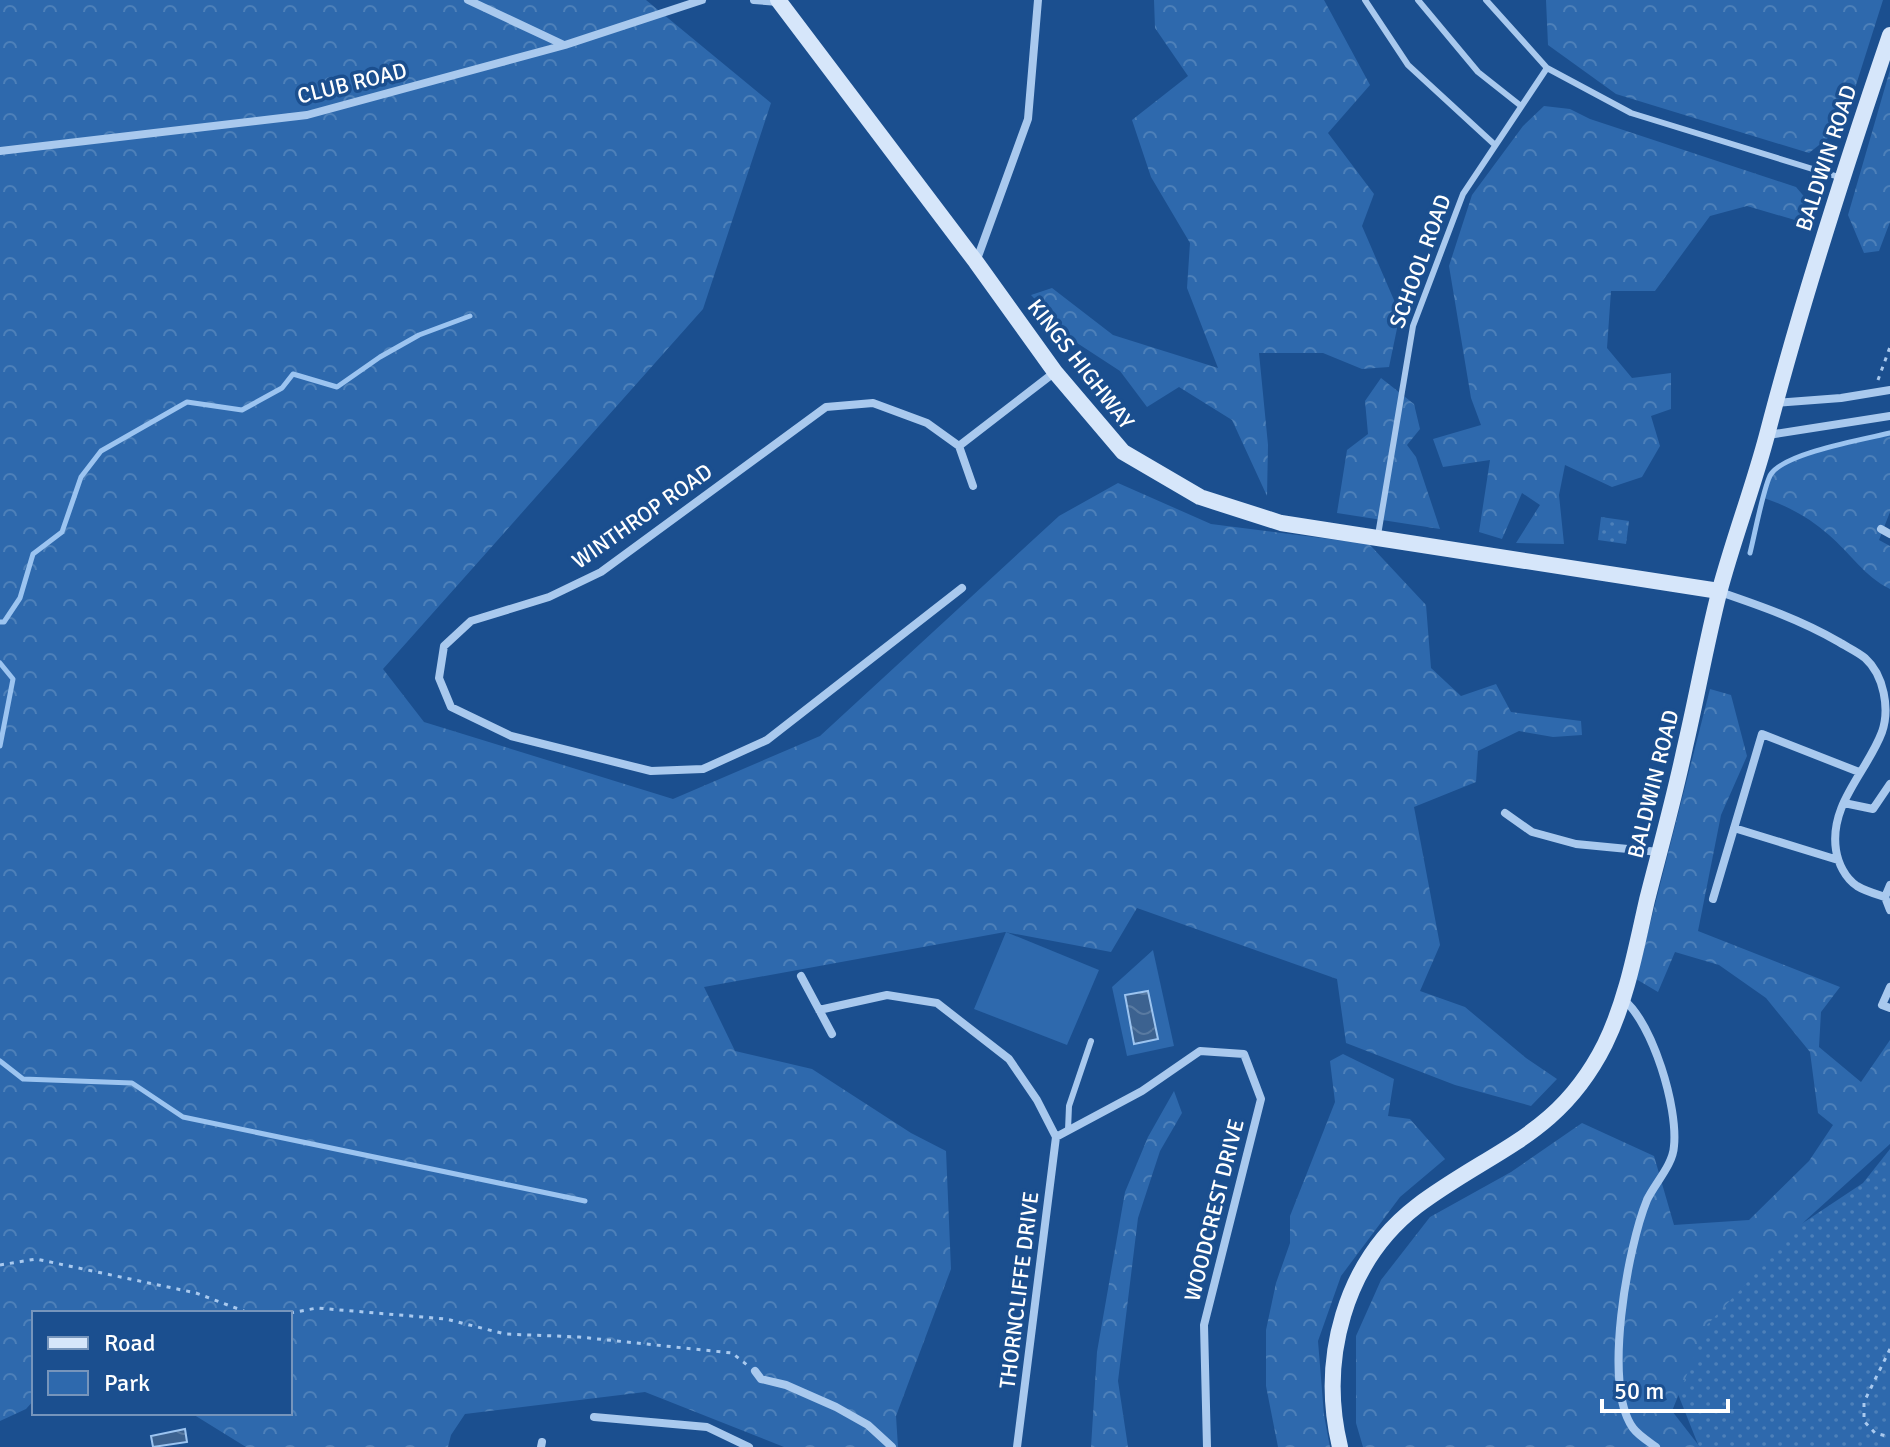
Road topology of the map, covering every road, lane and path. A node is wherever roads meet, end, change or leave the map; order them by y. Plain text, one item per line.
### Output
1 (468, 0) edge
2 (702, 0) edge
3 (754, 0) edge
4 (780, 0) edge
5 (1038, 0) edge
6 (1365, 0) edge
7 (1418, 0) edge
8 (1486, 0) edge
9 (1890, 35) edge
10 (565, 45) junction
11 (1547, 68) junction
12 (1521, 106) junction
13 (1495, 145) junction
14 (0, 151) edge
15 (1842, 178) junction
16 (976, 262) junction
17 (1890, 347) edge
18 (1883, 366) dead end
19 (1055, 372) junction
20 (1890, 390) edge
21 (1774, 403) junction
22 (1890, 416) edge
23 (1767, 435) junction
24 (959, 446) junction
25 (973, 486) dead end
26 (1378, 536) junction
27 (962, 588) dead end
28 (1719, 591) junction
29 (1859, 772) junction
30 (1890, 784) edge
31 (1844, 803) junction
32 (1505, 813) dead end
33 (1734, 828) junction
34 (1659, 853) junction
35 (1838, 860) junction
36 (1890, 885) edge
37 (1885, 897) junction
38 (1713, 899) dead end
39 (1890, 910) edge
40 (801, 976) dead end
41 (1890, 987) edge
42 (1623, 999) junction
43 (1890, 1008) edge
44 (819, 1010) junction
45 (832, 1034) dead end
46 (1091, 1041) dead end
47 (1068, 1130) junction
48 (1056, 1137) junction
49 (0, 1265) edge
50 (244, 1311) edge
51 (292, 1313) edge
52 (1890, 1349) edge
53 (755, 1371) joint
54 (594, 1417) dead end
55 (1890, 1437) edge
56 (749, 1447) edge
57 (892, 1447) edge
58 (1017, 1447) edge
59 (1207, 1447) edge
60 (1340, 1447) edge
61 (1656, 1447) edge

1 - 10 street
2 - 10 street, CLUB ROAD
3 - 4 street
4 - 16 street, KINGS HIGHWAY
5 - 16 street
6 - 13 lane
7 - 12 lane
8 - 11 lane
9 - 15 street, BALDWIN ROAD
10 - 14 street, CLUB ROAD
11 - 12 lane, SCHOOL ROAD
11 - 15 lane
12 - 13 lane, SCHOOL ROAD
13 - 26 lane, SCHOOL ROAD
15 - 21 street, BALDWIN ROAD
16 - 19 street, KINGS HIGHWAY
17 - 18 path
19 - 24 street
19 - 26 street, KINGS HIGHWAY
20 - 21 street
21 - 23 street, BALDWIN ROAD
22 - 23 street
23 - 28 street, BALDWIN ROAD
24 - 25 street
24 - 27 street, WINTHROP ROAD
26 - 28 street, KINGS HIGHWAY
28 - 29 street
28 - 34 street, BALDWIN ROAD
29 - 31 street
29 - 33 street
30 - 31 street
31 - 35 street
32 - 34 street
33 - 35 street
33 - 38 street
34 - 42 street, BALDWIN ROAD
35 - 37 street
36 - 37 street
37 - 39 street
40 - 44 street
41 - 43 street
42 - 60 street, BALDWIN ROAD
42 - 61 street
44 - 45 street
44 - 48 street
46 - 47 lane
47 - 48 street, WOODCREST DRIVE
47 - 59 street, WOODCREST DRIVE
48 - 58 street, THORNCLIFFE DRIVE
49 - 50 path
51 - 53 path
52 - 55 path
53 - 57 street
54 - 56 street

